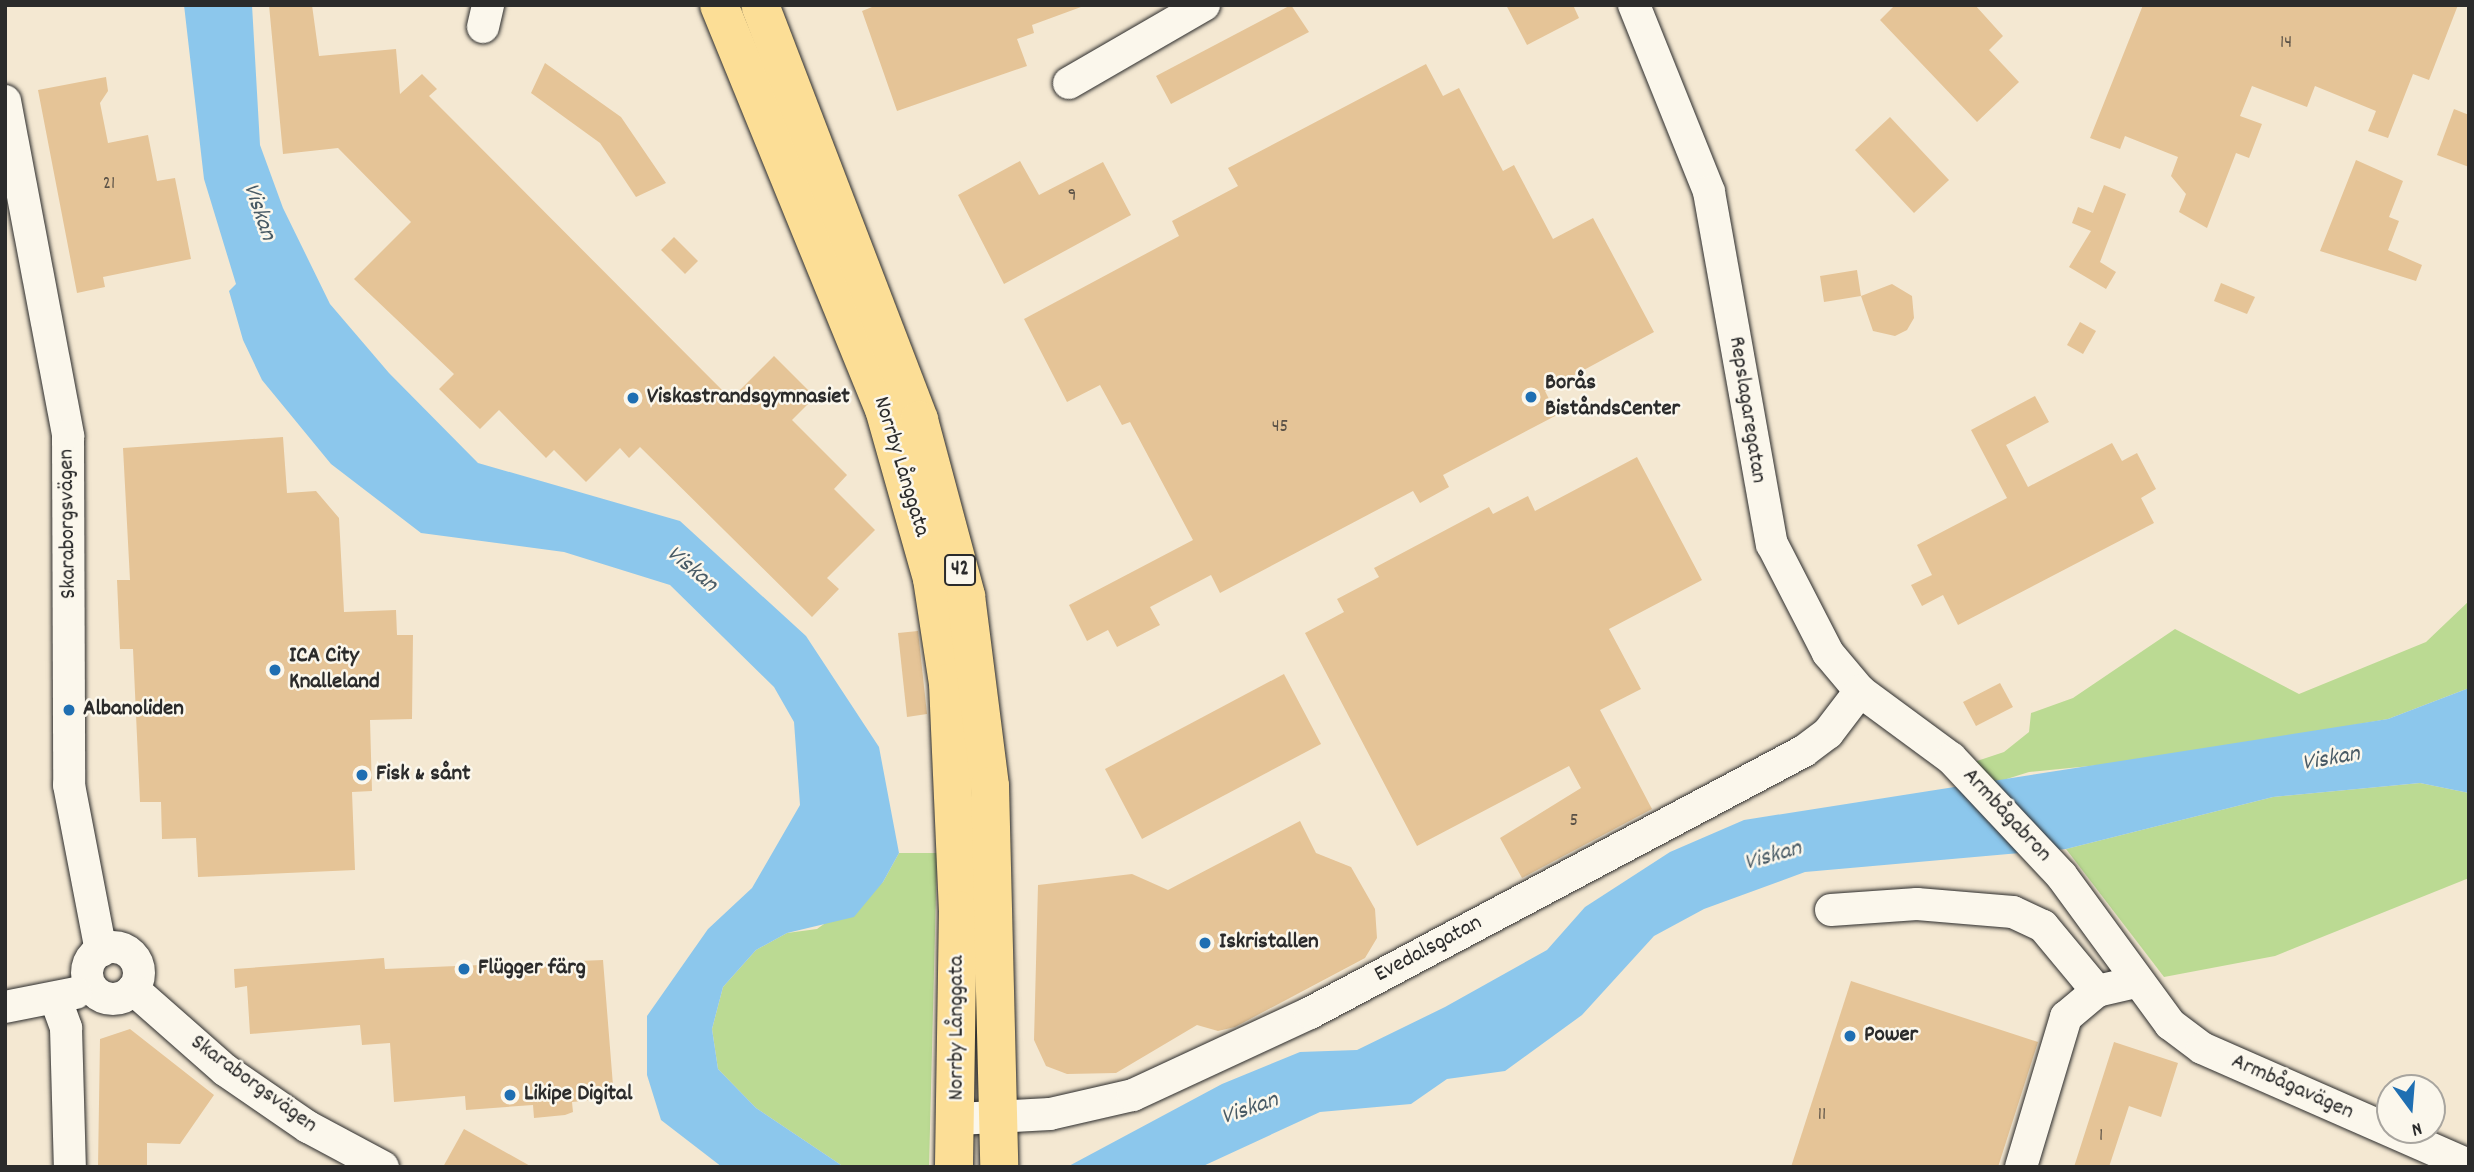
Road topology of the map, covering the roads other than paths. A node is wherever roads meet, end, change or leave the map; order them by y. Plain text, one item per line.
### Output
1 (761, 5) edge
2 (1204, 5) edge
3 (1634, 5) edge
4 (720, 6) edge
5 (1069, 83) dead end
6 (5, 101) edge
7 (1860, 691) junction
8 (1951, 758) joint
9 (2061, 875) joint
10 (1831, 910) dead end
11 (101, 951) junction
12 (2136, 982) junction
13 (92, 989) junction
14 (133, 989) junction
15 (2097, 991) junction
16 (56, 1000) junction
17 (5, 1007) edge
18 (958, 1119) junction
19 (998, 1121) junction
20 (2469, 1165) edge
21 (70, 1167) edge
22 (383, 1167) edge
23 (954, 1167) edge
24 (999, 1167) edge
25 (2021, 1167) edge

1 - 19 main road, Norrby Långgata / 42
2 - 5 street
3 - 7 street, Repslagaregatan
4 - 18 main road, Norrby Långgata / 42
6 - 11 street, Skaraborgsvägen
7 - 8 street, Repslagaregatan
7 - 19 street, Evedalsgatan
8 - 9 street, Armbågabron
9 - 12 street, Armbågavägen
10 - 15 street
11 - 13 street
11 - 14 street
12 - 15 street
12 - 20 street, Armbågavägen
13 - 14 street
13 - 16 street
14 - 22 street, Skaraborgsvägen
15 - 25 street
16 - 17 street
16 - 21 street
18 - 19 street, Evedalsgatan
18 - 23 main road, Norrby Långgata / 42
19 - 24 main road, Norrby Långgata / 42

